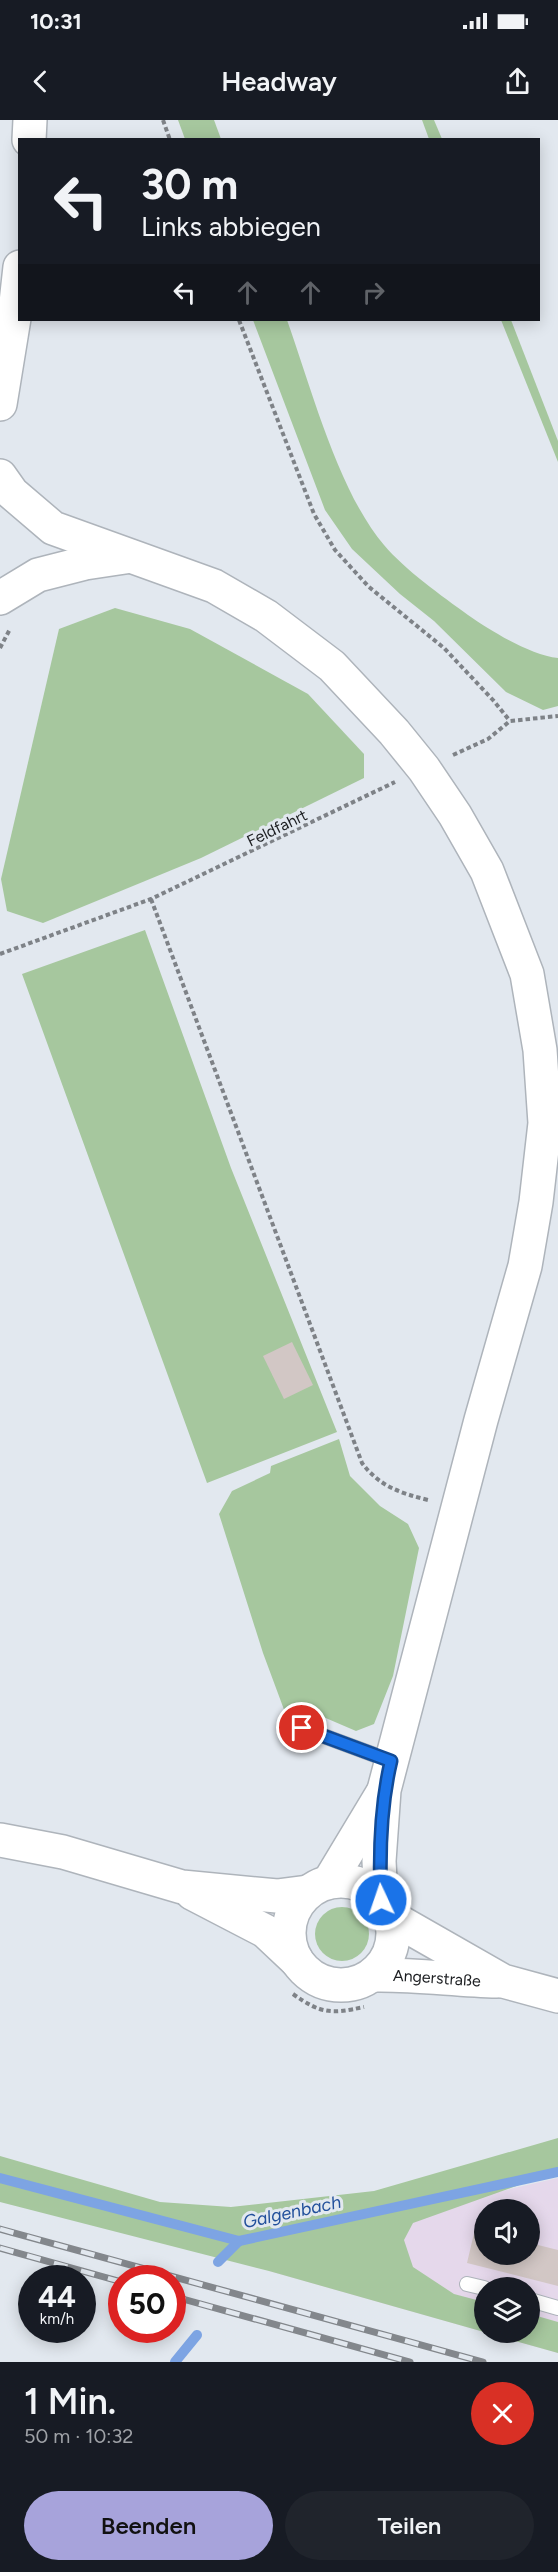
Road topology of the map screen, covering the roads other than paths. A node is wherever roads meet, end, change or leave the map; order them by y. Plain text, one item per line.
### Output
1 (30, 120) edge
2 (29, 138) edge
3 (18, 285) edge
4 (0, 404) edge
5 (0, 476) edge
6 (128, 557) junction
7 (0, 598) edge
8 (302, 1728) dead end
9 (388, 1776) junction
10 (0, 1840) edge
11 (183, 1887) junction
12 (319, 1887) junction
13 (386, 1908) junction
14 (297, 1961) junction
15 (373, 1975) junction
16 (503, 1981) junction
17 (558, 1996) edge
18 (467, 2284) dead end
19 (474, 2286) edge
20 (540, 2303) edge
21 (558, 2308) edge

1 - 2 main road
3 - 4 main road
5 - 6 main road
6 - 7 main road
6 - 9 main road
8 - 9 lane
9 - 12 main road
9 - 13 main road
10 - 11 main road
11 - 12 main road
11 - 14 main road
12 - 13 main road
12 - 14 main road
13 - 15 main road
13 - 16 main road, Angerstraße
14 - 15 main road
15 - 16 main road, Angerstraße
16 - 17 main road, Angerstraße
18 - 19 lane
20 - 21 lane

